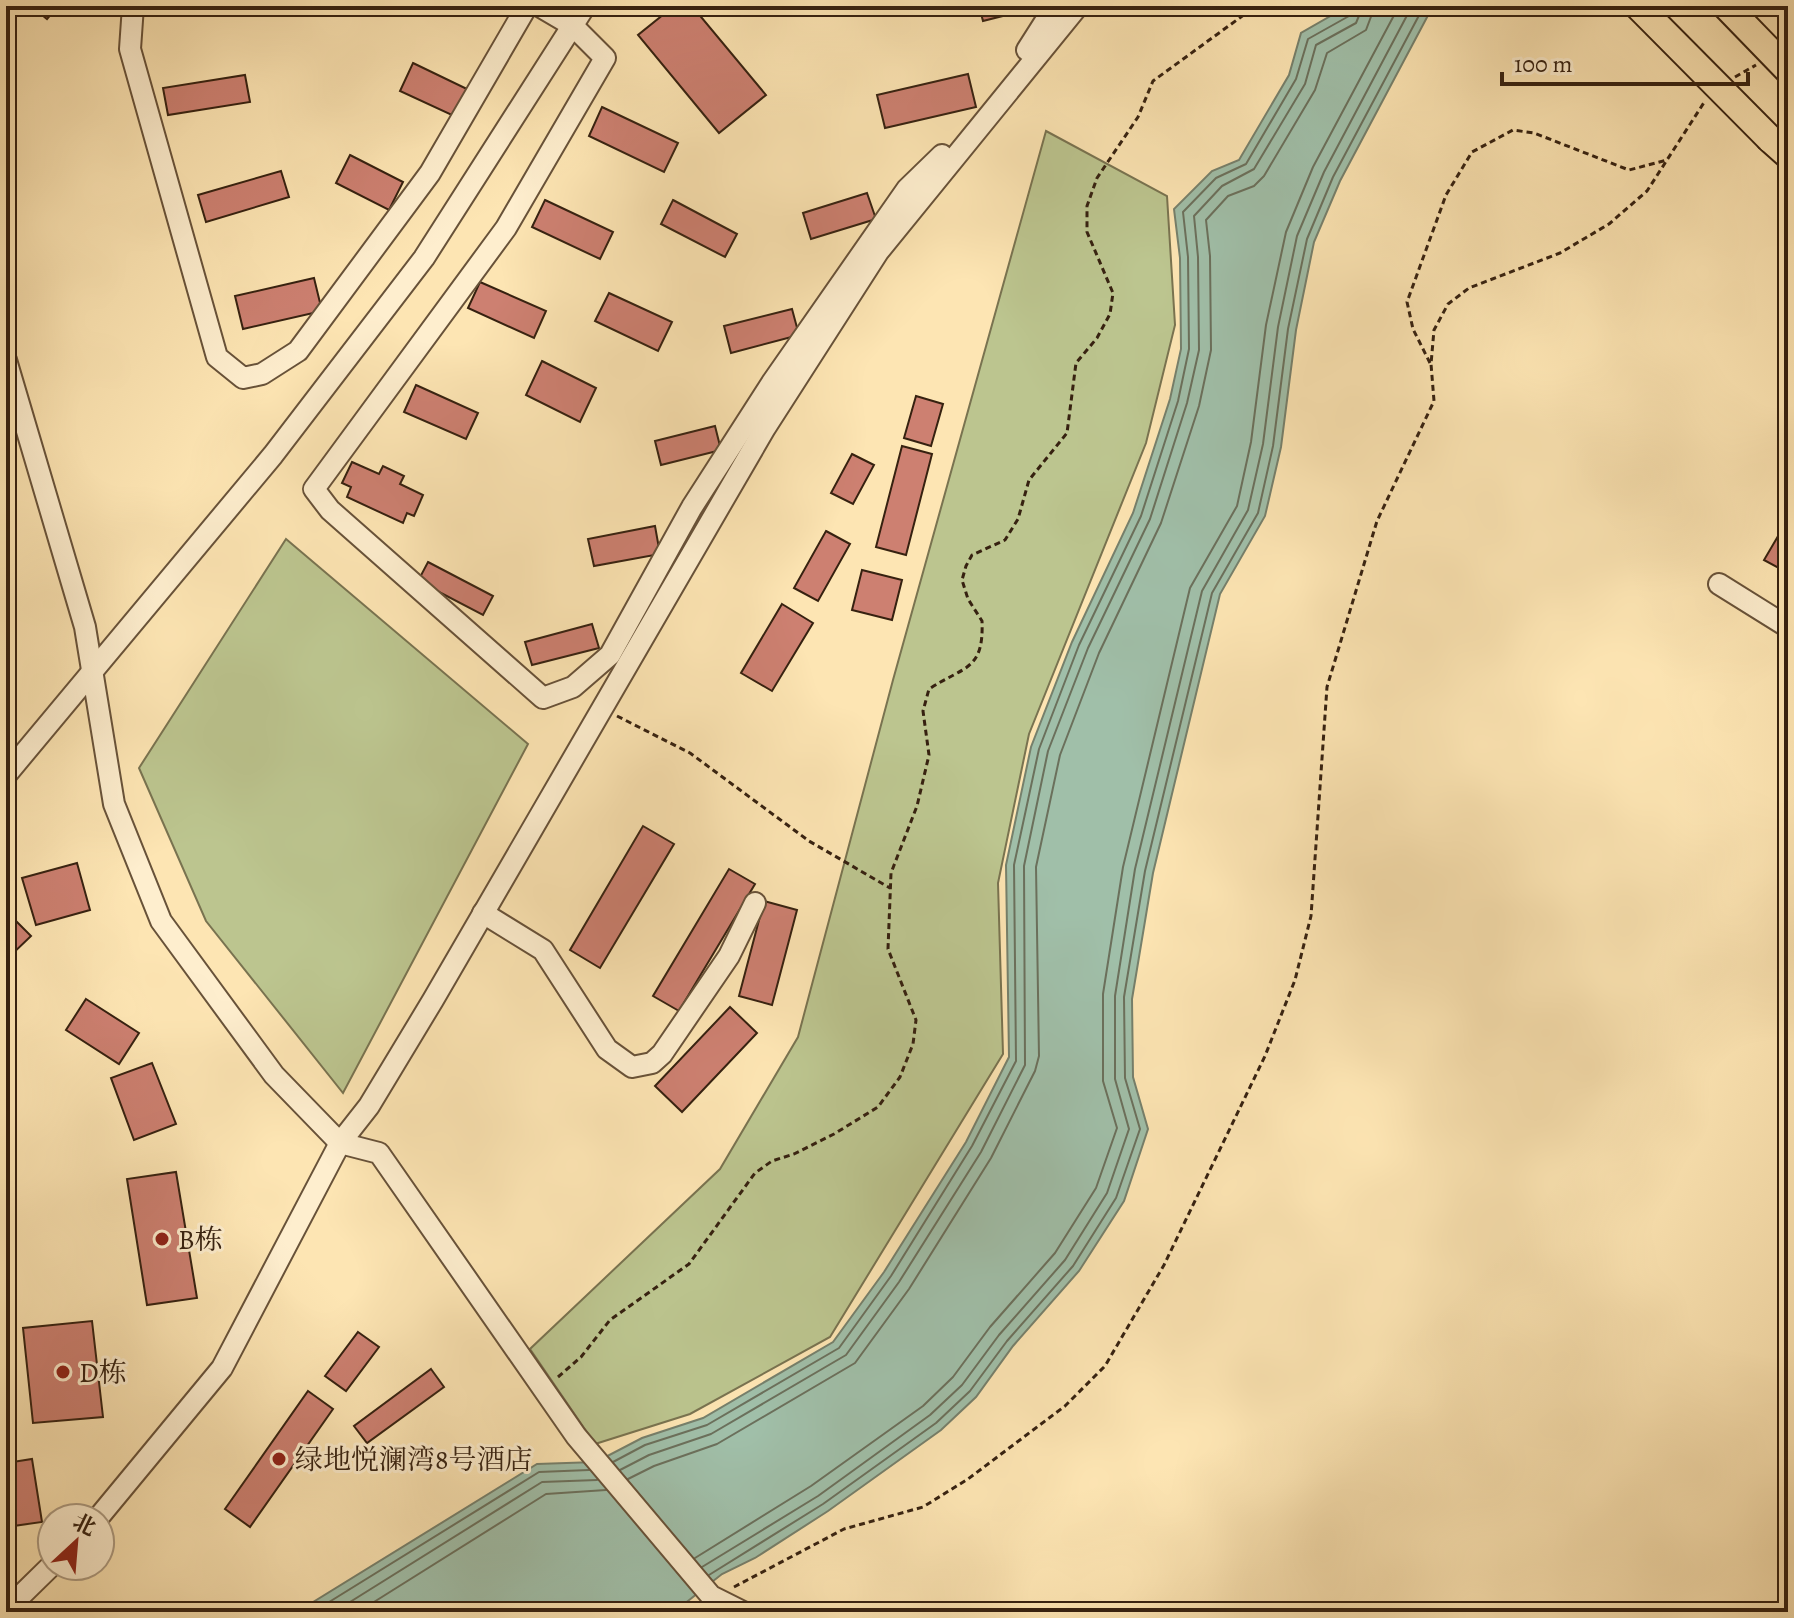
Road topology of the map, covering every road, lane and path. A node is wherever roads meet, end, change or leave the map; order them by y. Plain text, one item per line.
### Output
1 (133, 6) edge
2 (527, 6) edge
3 (539, 6) edge
4 (585, 6) edge
5 (1055, 6) edge
6 (1078, 6) edge
7 (1256, 6) edge
8 (1638, 6) edge
9 (1726, 6) edge
10 (573, 26) junction
11 (1775, 67) edge
12 (1728, 82) dead end
13 (1707, 98) dead end
14 (1779, 147) edge
15 (1667, 160) junction
16 (6, 360) edge
17 (1431, 364) junction
18 (1719, 584) dead end
19 (1788, 627) edge
20 (91, 674) junction
21 (600, 708) junction
22 (6, 775) edge
23 (890, 888) junction
24 (755, 903) dead end
25 (483, 913) junction
26 (340, 1143) junction
27 (556, 1379) dead end
28 (111, 1502) edge
29 (36, 1581) edge
30 (717, 1598) junction
31 (6, 1610) edge
32 (743, 1612) edge

1 - 2 street
3 - 10 street
4 - 10 street
5 - 10 street
6 - 21 street
7 - 23 path
8 - 14 main road, bridge
9 - 11 main road, bridge
10 - 20 street
11 - 12 path
13 - 15 path
15 - 17 path
15 - 17 path
16 - 20 street
17 - 30 path
18 - 19 street
20 - 22 street
20 - 26 street
21 - 23 path
21 - 25 street
23 - 27 path
24 - 25 street
25 - 26 street
26 - 28 street
26 - 30 street
29 - 31 street
30 - 32 street

